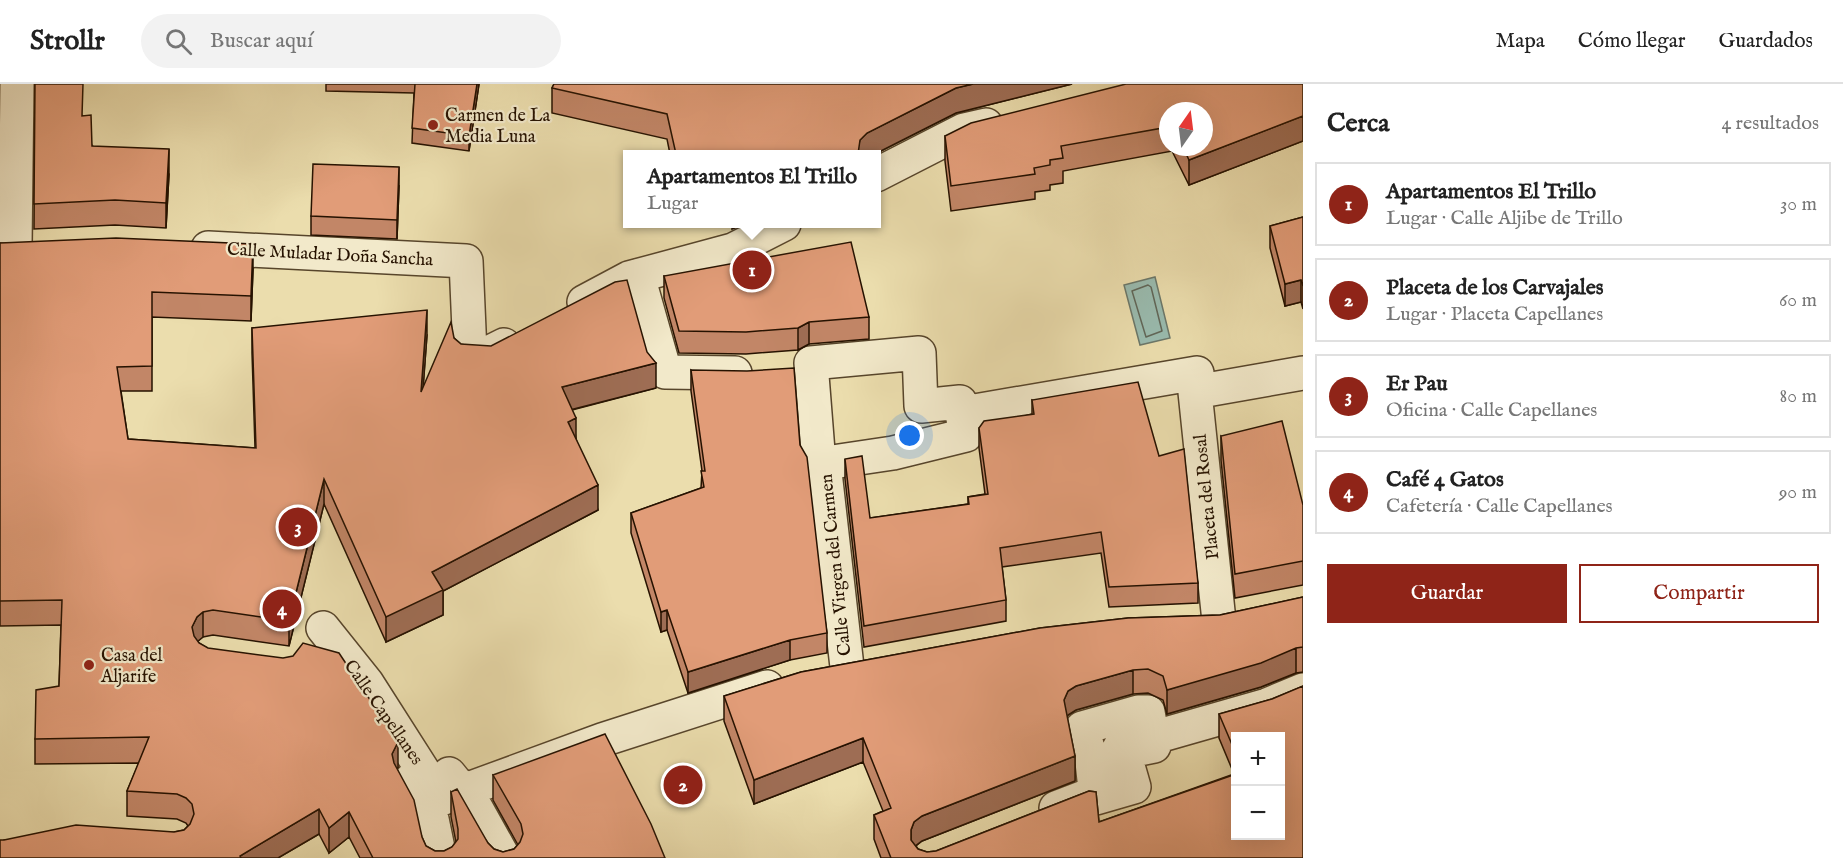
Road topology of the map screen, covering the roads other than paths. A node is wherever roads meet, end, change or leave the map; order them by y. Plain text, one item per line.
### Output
1 (17, 84) edge
2 (1010, 119) edge
3 (881, 173) edge
4 (776, 228) edge
5 (48, 246) edge
6 (174, 247) edge
7 (7, 248) edge
8 (638, 276) junction
9 (560, 315) edge
10 (530, 331) edge
11 (786, 370) junction
12 (1303, 373) edge
13 (1196, 382) junction
14 (963, 413) junction
15 (824, 463) junction
16 (1251, 614) edge
17 (1219, 621) junction
18 (1185, 622) edge
19 (323, 628) dead end
20 (880, 661) edge
21 (820, 673) junction
22 (1303, 690) edge
23 (1150, 740) junction
24 (423, 769) junction
25 (1095, 793) junction
26 (452, 794) junction
27 (1031, 817) edge
28 (440, 858) edge
29 (504, 858) edge

1 - 7 street
2 - 3 street
4 - 8 street
5 - 7 street
6 - 10 street, Calle Muladar Doña Sancha
8 - 9 street
8 - 11 street
11 - 14 street
11 - 15 street, Calle Virgen del Carmen
12 - 13 street
13 - 14 street
13 - 17 street, Placeta del Rosal
14 - 15 street
15 - 21 street, Calle Virgen del Carmen
16 - 17 street
17 - 18 street
19 - 24 street, Calle Capellanes
20 - 21 street
21 - 26 street
22 - 23 street
23 - 25 street
23 - 25 street
24 - 26 street, Calle Capellanes
24 - 28 street
25 - 27 street
26 - 29 street, Calle Capellanes

